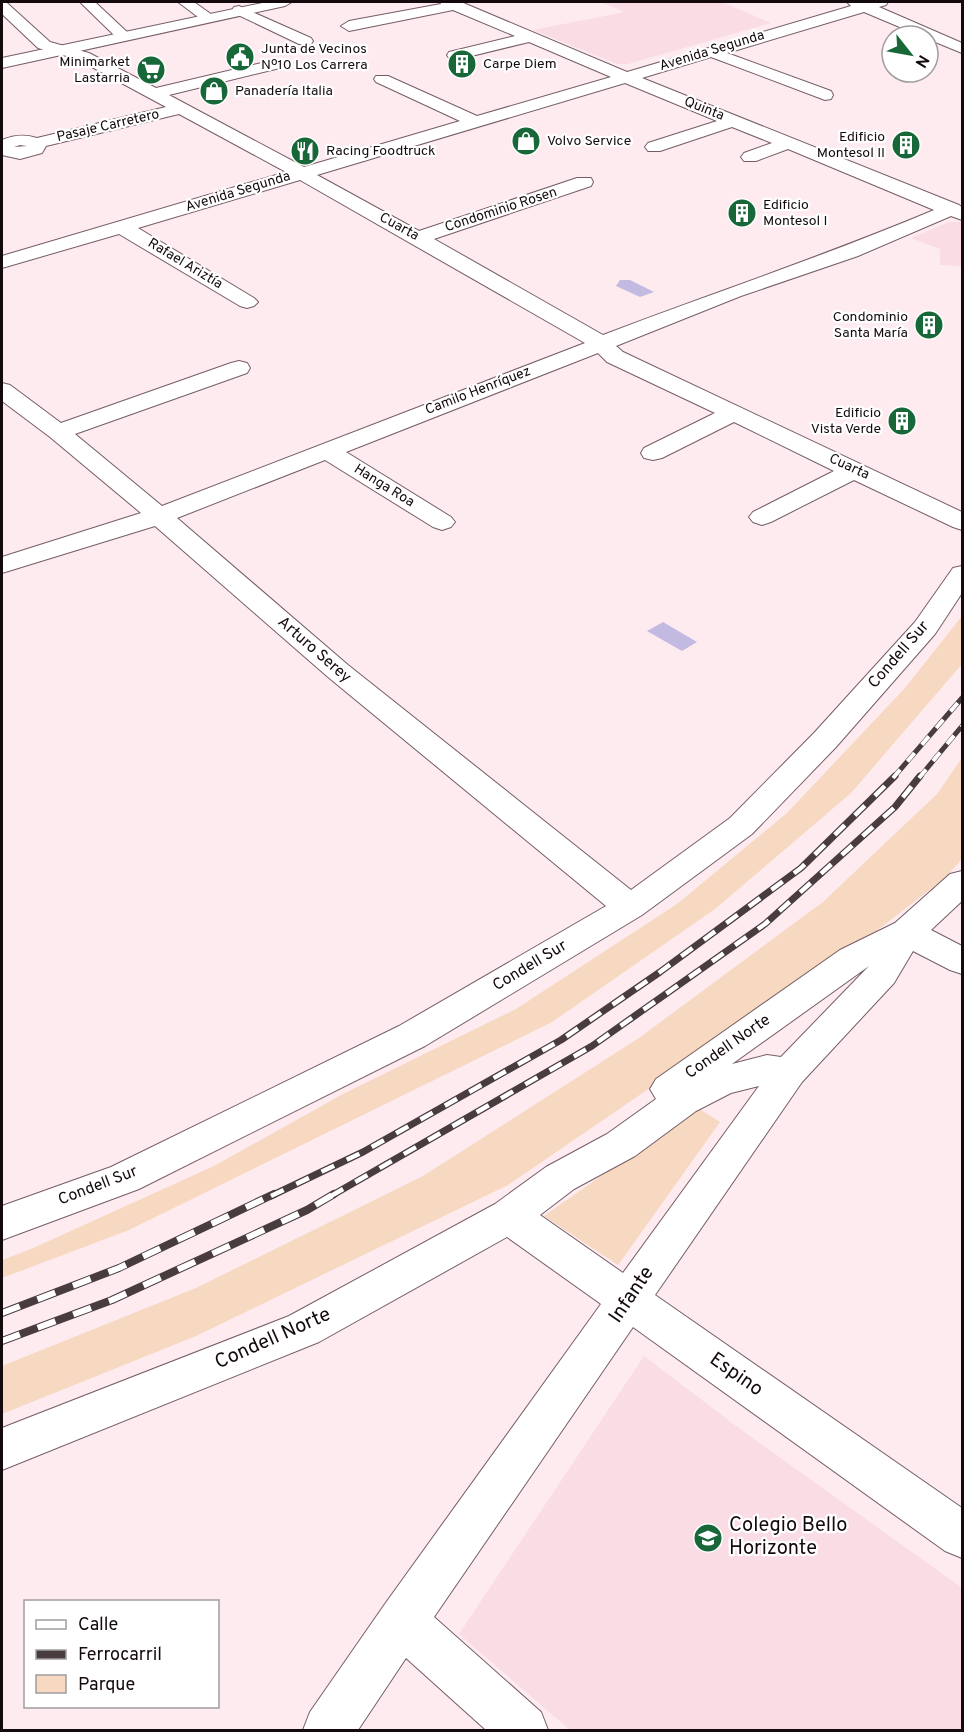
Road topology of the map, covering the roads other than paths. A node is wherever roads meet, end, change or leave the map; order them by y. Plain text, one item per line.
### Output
1 (87, 2) edge
2 (185, 2) edge
3 (285, 2) edge
4 (881, 2) edge
5 (452, 3) edge
6 (858, 4) edge
7 (2, 6) edge
8 (239, 10) junction
9 (207, 17) junction
10 (349, 26) dead end
11 (122, 35) junction
12 (531, 37) junction
13 (305, 41) dead end
14 (963, 48) edge
15 (59, 49) junction
16 (711, 52) junction
17 (454, 56) dead end
18 (2, 63) edge
19 (274, 65) dead end
20 (625, 77) junction
21 (382, 79) dead end
22 (153, 94) junction
23 (825, 95) dead end
24 (179, 109) junction
25 (474, 121) junction
26 (733, 121) junction
27 (789, 143) junction
28 (654, 147) dead end
29 (2, 148) edge
30 (750, 157) dead end
31 (880, 159) dead end
32 (853, 169) junction
33 (301, 173) junction
34 (584, 182) dead end
35 (957, 211) edge
36 (122, 226) junction
37 (418, 238) junction
38 (2, 262) edge
39 (247, 302) dead end
40 (601, 344) junction
41 (239, 368) dead end
42 (2, 390) edge
43 (735, 413) junction
44 (58, 432) junction
45 (326, 450) junction
46 (652, 453) dead end
47 (855, 470) junction
48 (159, 516) junction
49 (762, 516) dead end
50 (442, 522) dead end
51 (963, 522) edge
52 (2, 565) edge
53 (963, 574) edge
54 (963, 882) edge
55 (630, 907) junction
56 (907, 932) junction
57 (963, 961) edge
58 (789, 1072) junction
59 (560, 1178) junction
60 (509, 1216) junction
61 (2, 1223) edge
62 (629, 1300) junction
63 (2, 1449) edge
64 (963, 1535) edge
65 (402, 1621) junction
66 (328, 1731) edge
67 (523, 1731) edge

1 - 11 street
2 - 9 street
3 - 8 street
4 - 6 street, Avenida Segunda
5 - 10 street
5 - 12 street, Quinta
6 - 14 street
6 - 16 street, Avenida Segunda
7 - 15 street, Cuarta
8 - 9 street
8 - 13 street
9 - 11 street
11 - 15 street
12 - 17 street
12 - 20 street, Quinta
15 - 18 street
15 - 22 street, Cuarta
16 - 20 street, Avenida Segunda
16 - 23 street
19 - 22 street
20 - 25 street, Avenida Segunda
20 - 26 street, Quinta
21 - 25 street
22 - 24 street, Cuarta
24 - 29 street, Pasaje Carretero
24 - 33 street, Cuarta
25 - 33 street, Avenida Segunda
26 - 27 street, Quinta
26 - 28 street
27 - 30 street
27 - 32 street, Quinta
31 - 32 street
32 - 35 street, Quinta
33 - 36 street, Avenida Segunda
33 - 37 street, Cuarta
34 - 37 street, Condominio Rosen
35 - 40 street, Camilo Henríquez
36 - 38 street, Avenida Segunda
36 - 39 street, Rafael Ariztía
37 - 40 street, Cuarta
40 - 43 street, Cuarta
40 - 45 street, Camilo Henríquez
41 - 44 street
42 - 44 street, Arturo Serey
43 - 46 street
43 - 47 street, Cuarta
44 - 48 street, Arturo Serey
45 - 48 street, Camilo Henríquez
45 - 50 street, Hanga Roa
47 - 49 street
47 - 51 street, Cuarta
48 - 52 street, Camilo Henríquez
48 - 55 street, Arturo Serey
53 - 55 street, Condell Sur
54 - 56 street, Infante
55 - 61 street, Condell Sur
56 - 57 street
56 - 58 street, Infante
56 - 59 street, Condell Norte
58 - 59 street, Condell Norte
58 - 62 street, Infante
59 - 60 street, Condell Norte
60 - 62 street, Espino
60 - 63 street, Condell Norte
62 - 64 street, Espino
62 - 65 street, Infante
65 - 66 street, Infante
65 - 67 street

